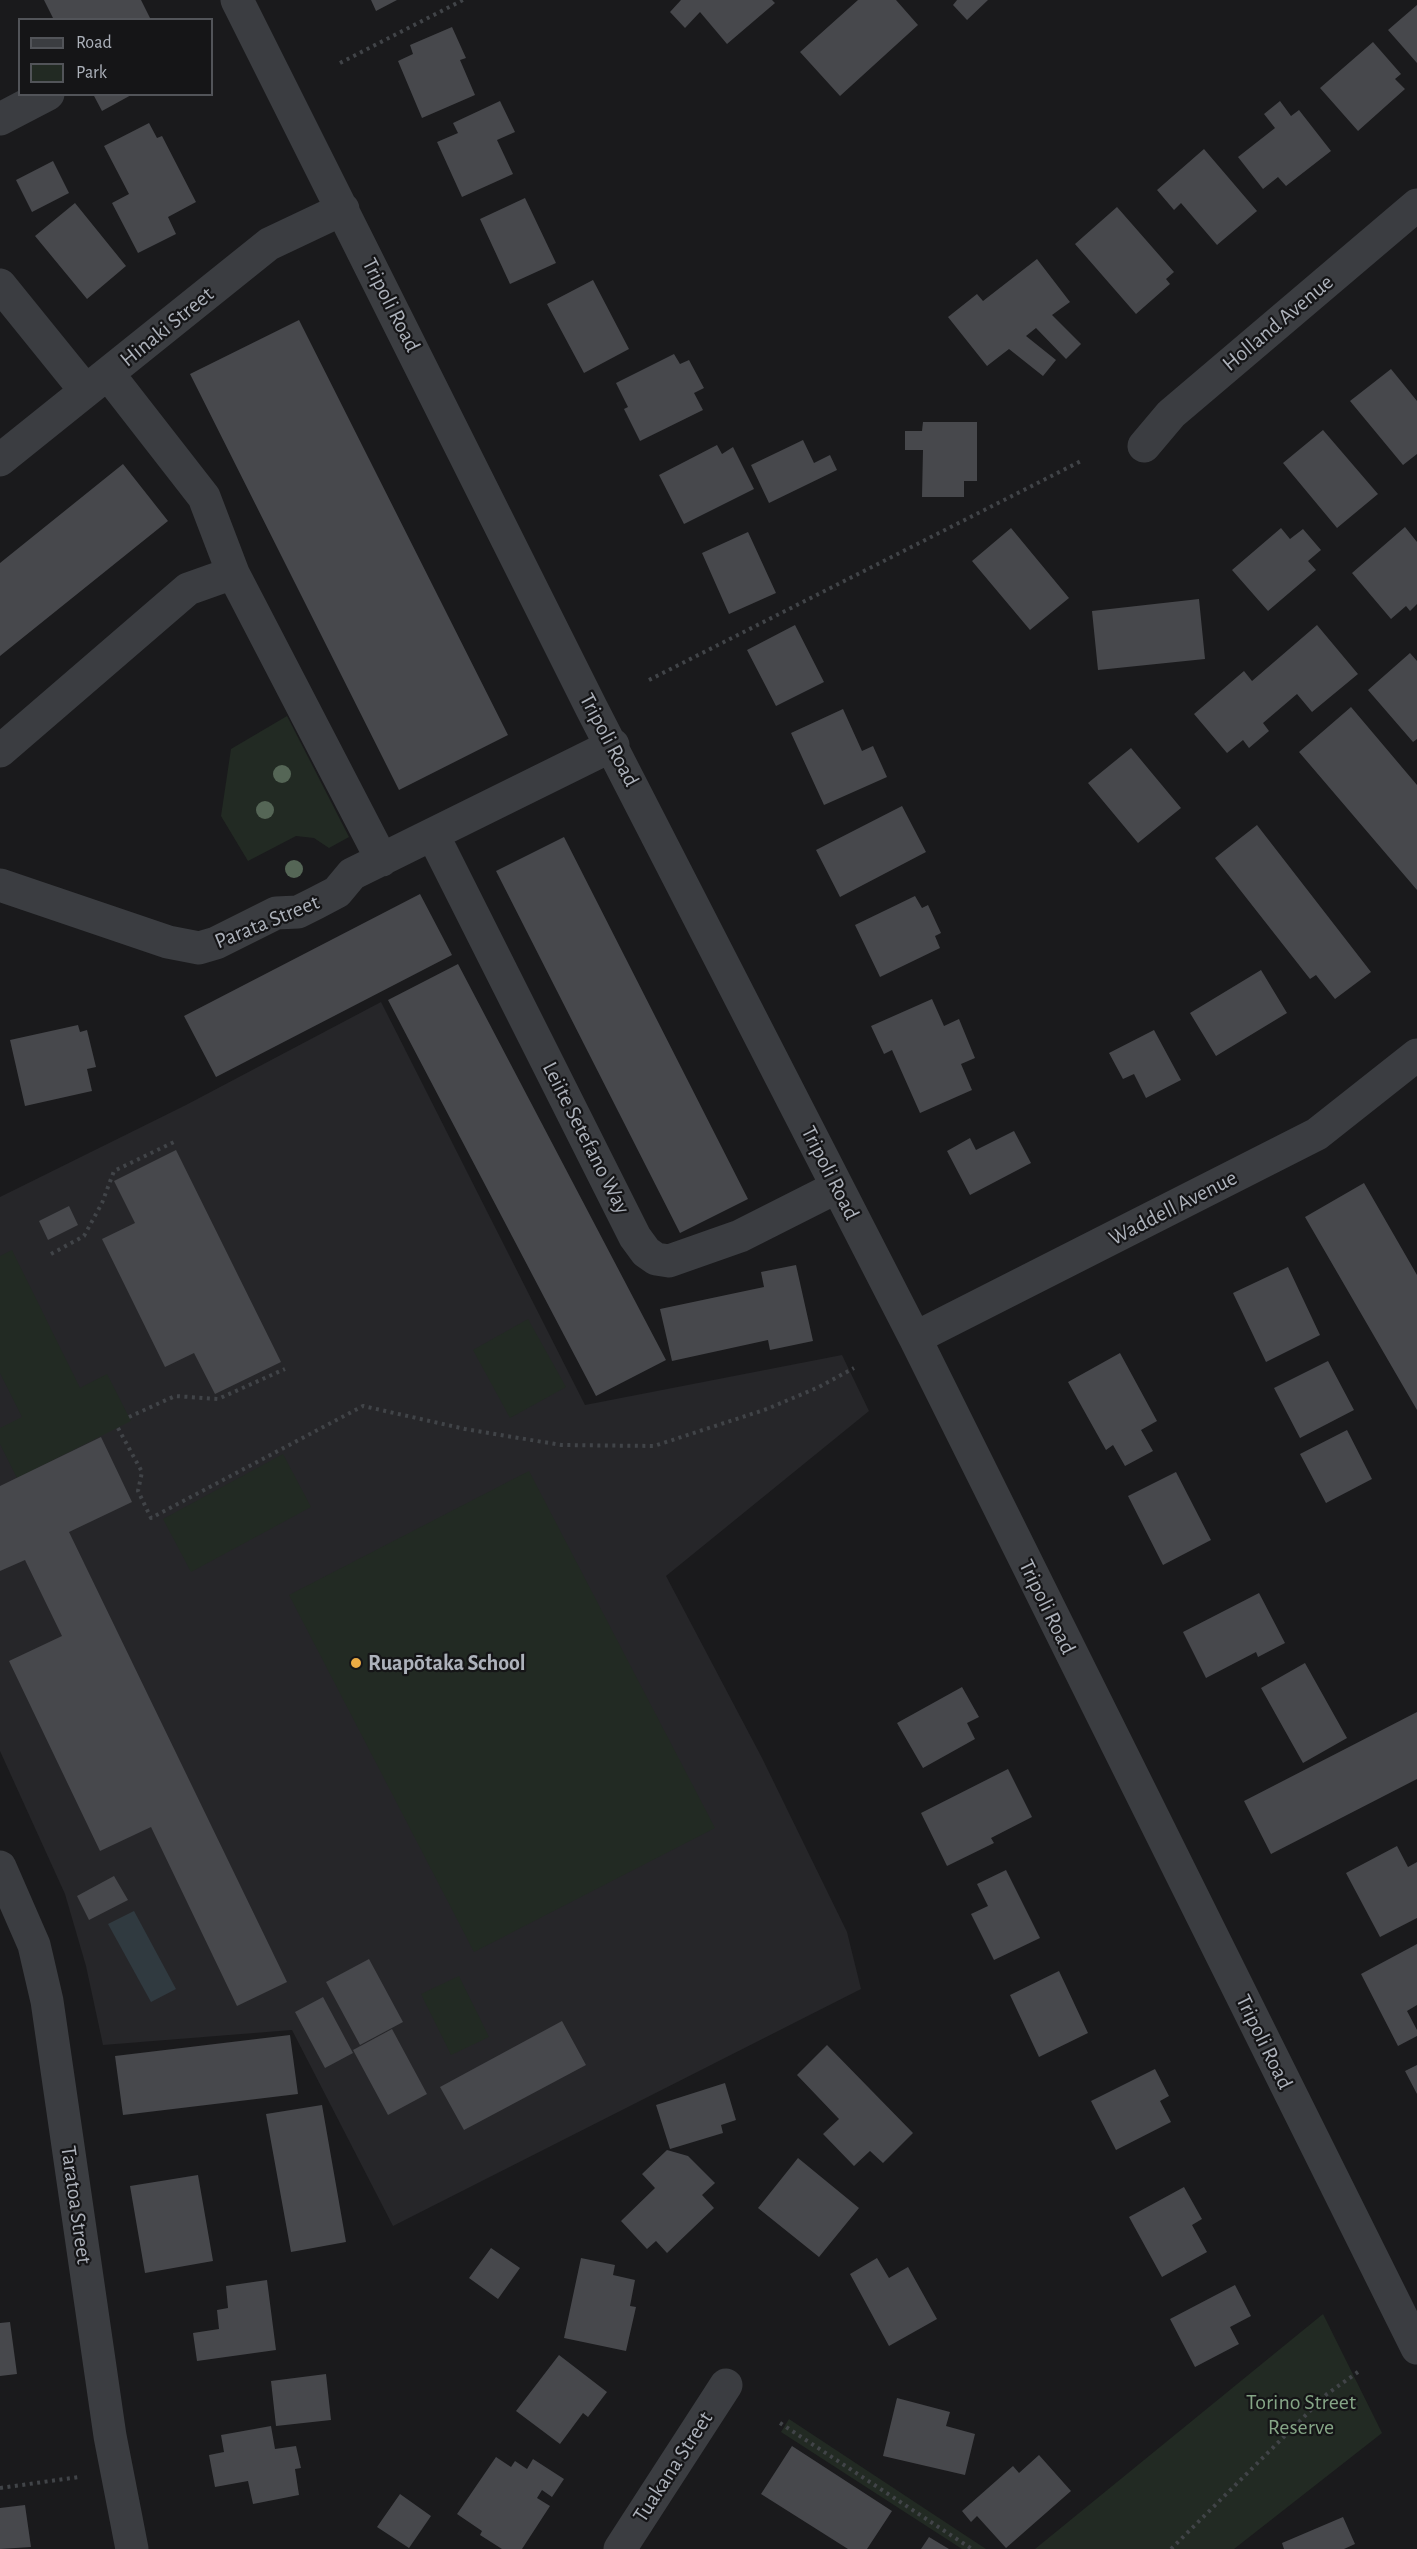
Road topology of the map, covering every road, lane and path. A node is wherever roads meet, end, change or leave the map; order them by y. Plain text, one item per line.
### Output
1 (237, 0) edge
2 (463, 0) edge
3 (340, 63) dead end
4 (44, 96) edge
5 (0, 119) edge
6 (1417, 205) edge
7 (343, 209) junction
8 (0, 285) edge
9 (97, 382) junction
10 (1144, 446) dead end
11 (0, 460) edge
12 (1081, 461) dead end
13 (233, 573) junction
14 (649, 680) dead end
15 (613, 745) junction
16 (0, 751) edge
17 (434, 835) junction
18 (382, 860) junction
19 (0, 885) edge
20 (1417, 1055) edge
21 (176, 1141) dead end
22 (837, 1187) junction
23 (51, 1254) dead end
24 (915, 1338) junction
25 (854, 1368) dead end
26 (285, 1369) dead end
27 (129, 1417) dead end
28 (118, 1428) dead end
29 (0, 1867) edge
30 (1417, 2348) edge
31 (1359, 2372) dead end
32 (726, 2385) dead end
33 (780, 2423) dead end
34 (84, 2476) dead end
35 (0, 2488) edge
36 (132, 2549) edge
37 (620, 2549) edge
38 (972, 2549) edge
39 (1171, 2549) edge

1 - 7 street, Tripoli Road
2 - 3 path
4 - 5 street
6 - 10 street, Holland Avenue
7 - 9 street, Hinaki Street
7 - 15 street, Tripoli Road
8 - 9 street
9 - 11 street, Hinaki Street
9 - 13 street
12 - 14 path
13 - 16 street
13 - 18 street
15 - 17 street, Parata Street
15 - 22 street, Tripoli Road
17 - 18 street, Parata Street
17 - 22 street, Leiite Setefano Way
18 - 19 street, Parata Street
20 - 24 street, Waddell Avenue
21 - 23 path
22 - 24 street, Tripoli Road
24 - 30 street, Tripoli Road
25 - 28 path
26 - 27 path
29 - 36 street, Taratoa Street
31 - 39 path
32 - 37 street, Tuakana Street
33 - 38 path
34 - 35 path

